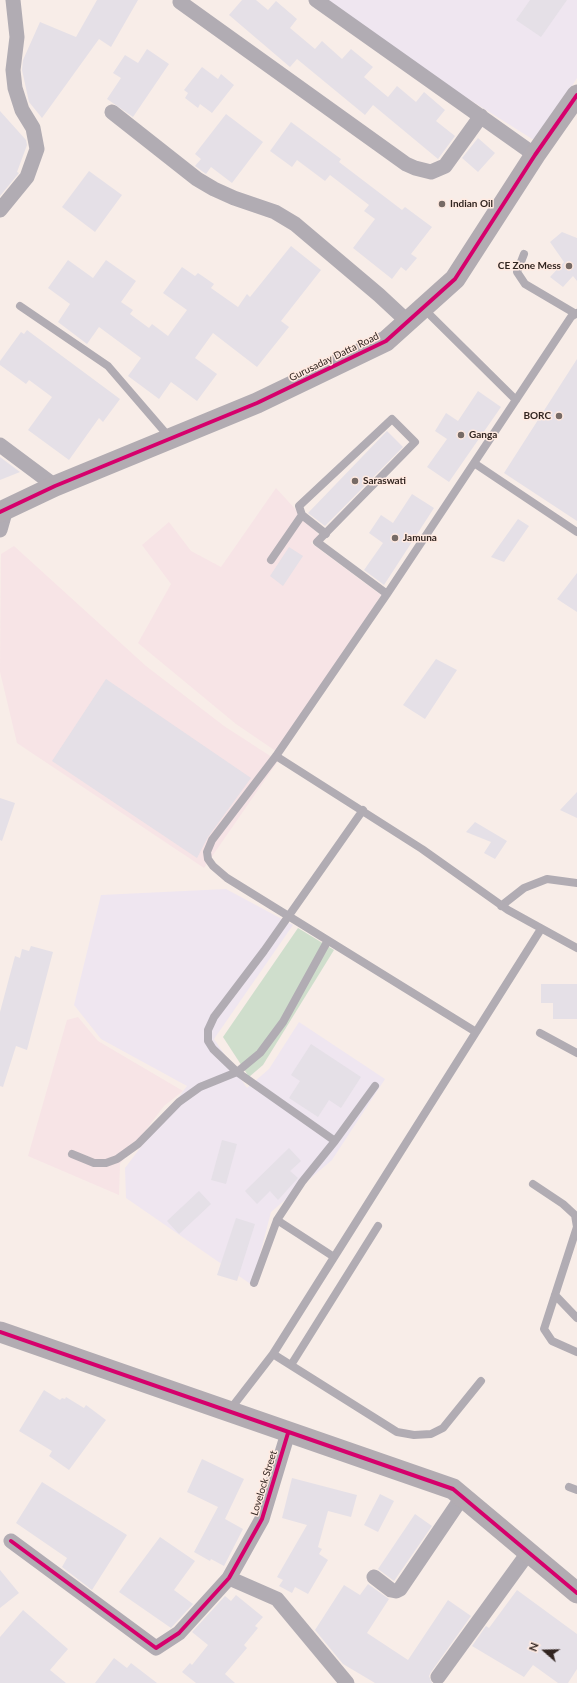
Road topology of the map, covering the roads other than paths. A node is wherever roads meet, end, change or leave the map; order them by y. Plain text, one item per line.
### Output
1 (13, 0) edge
2 (316, 0) edge
3 (180, 2) dead end
4 (577, 95) edge
5 (112, 112) dead end
6 (481, 116) junction
7 (535, 155) junction
8 (0, 210) edge
9 (524, 254) dead end
10 (20, 306) dead end
11 (423, 308) junction
12 (576, 314) edge
13 (408, 322) junction
14 (516, 400) junction
15 (170, 439) junction
16 (0, 445) edge
17 (474, 463) junction
18 (55, 486) junction
19 (3, 511) edge
20 (302, 514) junction
21 (0, 530) edge
22 (577, 532) edge
23 (326, 534) junction
24 (271, 560) dead end
25 (387, 594) junction
26 (276, 756) junction
27 (363, 810) junction
28 (577, 884) edge
29 (501, 906) junction
30 (288, 915) junction
31 (541, 928) junction
32 (577, 939) edge
33 (327, 942) junction
34 (567, 943) junction
35 (577, 948) edge
36 (476, 1032) junction
37 (540, 1033) dead end
38 (577, 1053) edge
39 (237, 1072) junction
40 (375, 1086) dead end
41 (335, 1141) junction
42 (72, 1154) dead end
43 (533, 1184) dead end
44 (277, 1220) junction
45 (378, 1226) dead end
46 (334, 1257) junction
47 (254, 1283) dead end
48 (556, 1295) junction
49 (577, 1318) edge
50 (0, 1332) edge
51 (577, 1352) edge
52 (273, 1354) junction
53 (291, 1365) junction
54 (481, 1381) dead end
55 (228, 1412) junction
56 (288, 1433) junction
57 (569, 1487) dead end
58 (577, 1490) edge
59 (463, 1496) junction
60 (11, 1541) dead end
61 (528, 1553) junction
62 (374, 1577) dead end
63 (229, 1578) junction
64 (577, 1593) edge
65 (438, 1677) dead end
66 (347, 1683) edge

1 - 8 street
2 - 6 street
3 - 6 street
4 - 7 street, Gurusaday Datta Road
5 - 13 street
6 - 7 street
7 - 11 street, Gurusaday Datta Road
9 - 12 lane
10 - 15 lane
11 - 13 street, Gurusaday Datta Road
11 - 14 lane
12 - 14 lane
13 - 15 street, Gurusaday Datta Road
14 - 17 lane
15 - 18 street, Gurusaday Datta Road
16 - 18 street
17 - 22 lane
17 - 25 lane
18 - 19 street, Gurusaday Datta Road
19 - 21 street
20 - 23 lane
20 - 23 lane
20 - 24 lane
23 - 25 lane
25 - 26 lane
26 - 27 lane
26 - 30 lane
27 - 29 lane
27 - 30 lane
28 - 29 lane
29 - 31 lane
30 - 33 lane
30 - 39 lane
31 - 34 lane
31 - 36 lane
32 - 34 lane
33 - 36 lane
33 - 39 lane
34 - 35 lane
36 - 46 lane
37 - 38 lane
39 - 41 lane
39 - 42 lane
40 - 41 lane
41 - 44 lane
43 - 48 lane
44 - 46 lane
44 - 47 lane
45 - 53 lane
46 - 52 lane
48 - 49 lane
48 - 51 lane
50 - 55 street
52 - 53 lane
52 - 55 lane
53 - 54 lane
55 - 56 street
56 - 59 street
56 - 63 street, Lovelock Street
57 - 58 lane
59 - 61 street
59 - 62 street
60 - 63 street, Lovelock Street
61 - 64 street
61 - 65 street
63 - 66 street

